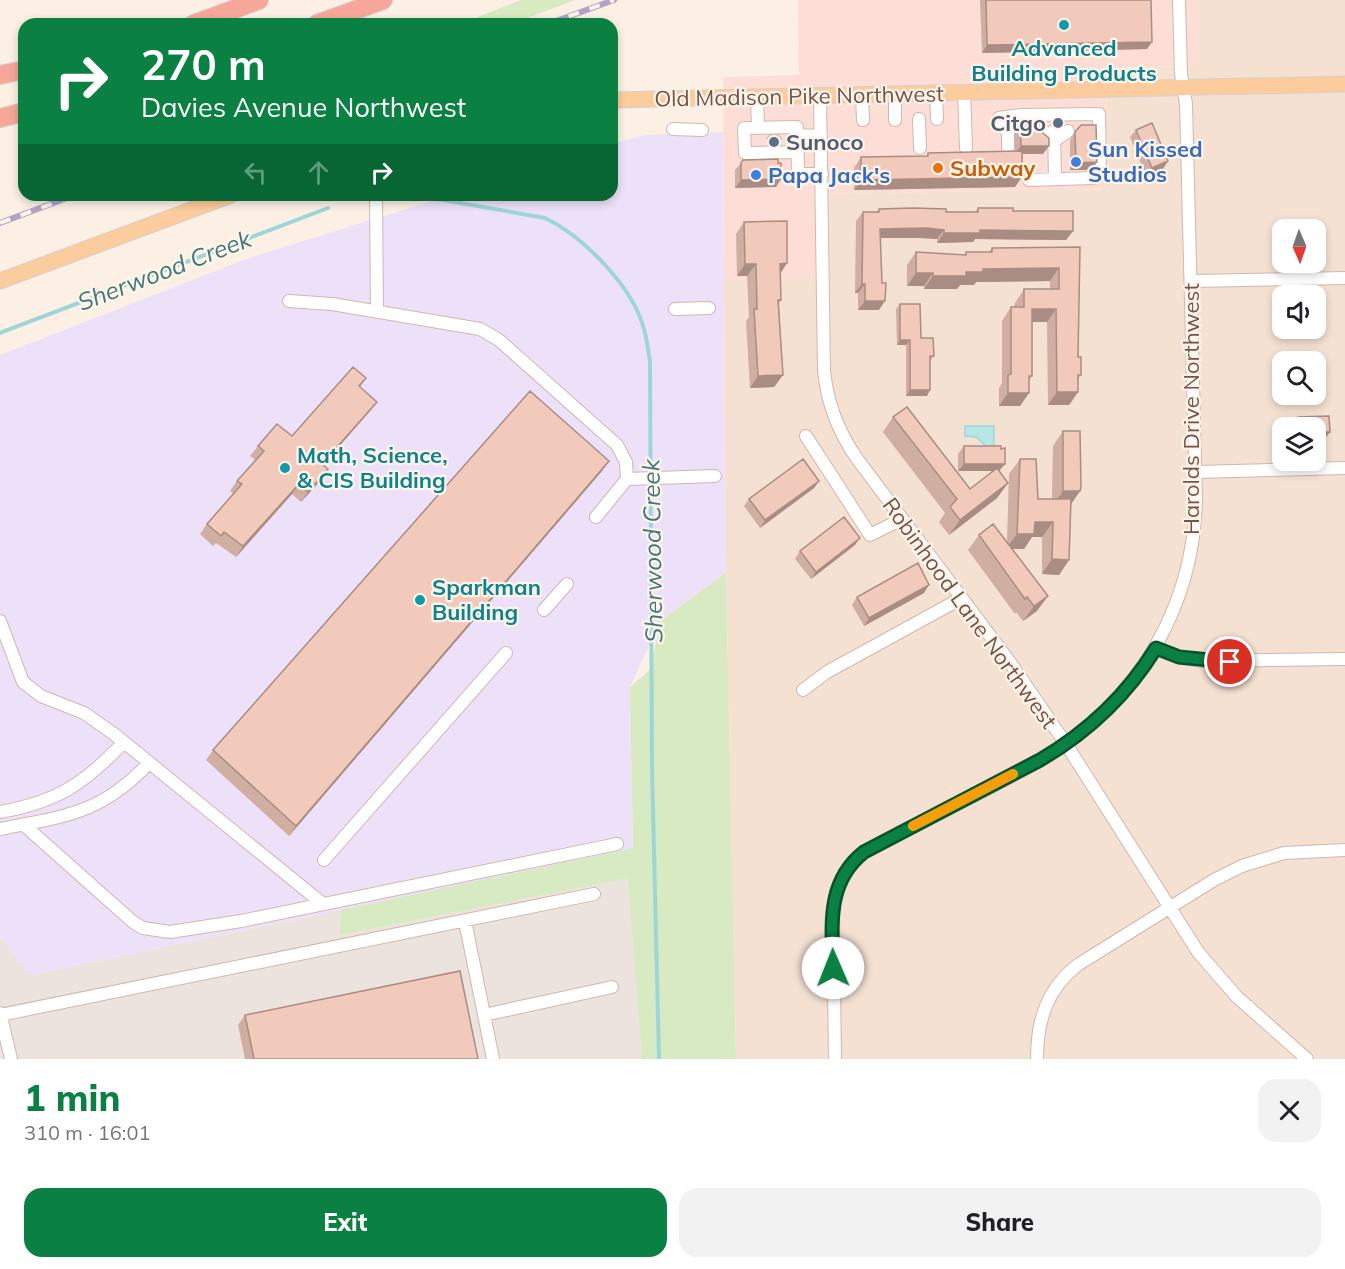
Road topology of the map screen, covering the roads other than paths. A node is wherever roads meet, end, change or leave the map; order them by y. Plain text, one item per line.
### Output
1 (259, 0) edge
2 (383, 0) edge
3 (1179, 0) edge
4 (210, 18) edge
5 (334, 18) edge
6 (18, 71) edge
7 (0, 75) edge
8 (1345, 84) edge
9 (1184, 88) junction
10 (964, 92) junction
11 (936, 93) junction
12 (895, 94) junction
13 (862, 95) junction
14 (820, 96) junction
15 (757, 97) junction
16 (618, 100) edge
17 (18, 114) edge
18 (0, 118) edge
19 (919, 119) dead end
20 (937, 119) dead end
21 (863, 120) dead end
22 (895, 120) dead end
23 (1067, 121) junction
24 (1050, 124) junction
25 (673, 129) dead end
26 (702, 130) dead end
27 (763, 130) junction
28 (797, 135) junction
29 (821, 136) junction
30 (920, 148) dead end
31 (966, 148) dead end
32 (1008, 148) dead end
33 (789, 150) junction
34 (822, 174) junction
35 (1055, 179) junction
36 (1029, 180) dead end
37 (215, 201) edge
38 (376, 201) edge
39 (1345, 278) edge
40 (0, 281) edge
41 (1191, 281) junction
42 (289, 301) dead end
43 (709, 308) dead end
44 (675, 309) dead end
45 (377, 311) junction
46 (806, 436) dead end
47 (1345, 468) edge
48 (1196, 472) junction
49 (715, 476) dead end
50 (633, 478) junction
51 (596, 517) dead end
52 (902, 519) junction
53 (567, 584) dead end
54 (963, 598) junction
55 (544, 610) dead end
56 (0, 621) edge
57 (1156, 648) junction
58 (506, 653) dead end
59 (1345, 659) edge
60 (803, 690) dead end
61 (124, 742) junction
62 (1066, 744) junction
63 (149, 763) junction
64 (0, 812) edge
65 (24, 825) junction
66 (0, 829) edge
67 (617, 844) dead end
68 (1345, 850) edge
69 (324, 860) dead end
70 (308, 891) junction
71 (594, 894) dead end
72 (323, 904) junction
73 (1170, 908) junction
74 (298, 909) junction
75 (465, 921) junction
76 (612, 987) dead end
77 (0, 1014) edge
78 (484, 1015) junction
79 (10, 1059) edge
80 (493, 1059) edge
81 (835, 1059) edge
82 (1037, 1059) edge
83 (1307, 1059) edge

1 - 4 highway
2 - 5 highway
3 - 9 street, Harolds Drive Northwest
6 - 7 highway
8 - 9 main road, Old Madison Pike Northwest
9 - 10 main road, Old Madison Pike Northwest
9 - 41 street, Harolds Drive Northwest
10 - 11 main road, Old Madison Pike Northwest
10 - 31 street
11 - 12 main road, Old Madison Pike Northwest
11 - 20 street
12 - 13 main road, Old Madison Pike Northwest
12 - 22 street
13 - 14 main road, Old Madison Pike Northwest
13 - 21 street
14 - 15 main road, Old Madison Pike Northwest
14 - 29 street, Robinhood Lane Northwest
15 - 16 main road, Old Madison Pike Northwest
15 - 27 street
17 - 18 highway
19 - 30 street
23 - 24 street
23 - 24 street
23 - 35 street
24 - 32 street
24 - 35 street
25 - 26 street
27 - 28 street
27 - 33 street
28 - 29 street
28 - 33 street
29 - 34 street, Robinhood Lane Northwest
33 - 34 street
34 - 52 street, Robinhood Lane Northwest
35 - 36 street
37 - 40 main road
38 - 45 street
39 - 41 street
41 - 48 street, Harolds Drive Northwest
42 - 45 street
43 - 44 street
45 - 50 street
46 - 52 street
47 - 48 street
48 - 57 street, Harolds Drive Northwest
49 - 50 street
50 - 51 street
52 - 54 street, Robinhood Lane Northwest
53 - 55 street
54 - 60 street
54 - 62 street, Robinhood Lane Northwest
56 - 61 street
57 - 59 street
57 - 62 street, Harolds Drive Northwest
58 - 69 street
61 - 63 street
61 - 64 street
62 - 73 street, Robinhood Lane Northwest
62 - 81 street, Harolds Drive Northwest
63 - 65 street
63 - 70 street
65 - 66 street
65 - 74 street
67 - 72 street
68 - 73 street
70 - 72 street
70 - 74 street
71 - 75 street
72 - 74 street
73 - 82 street
73 - 83 street, Robinhood Lane Northwest
75 - 77 street
75 - 78 street
76 - 78 street
77 - 79 street
78 - 80 street

